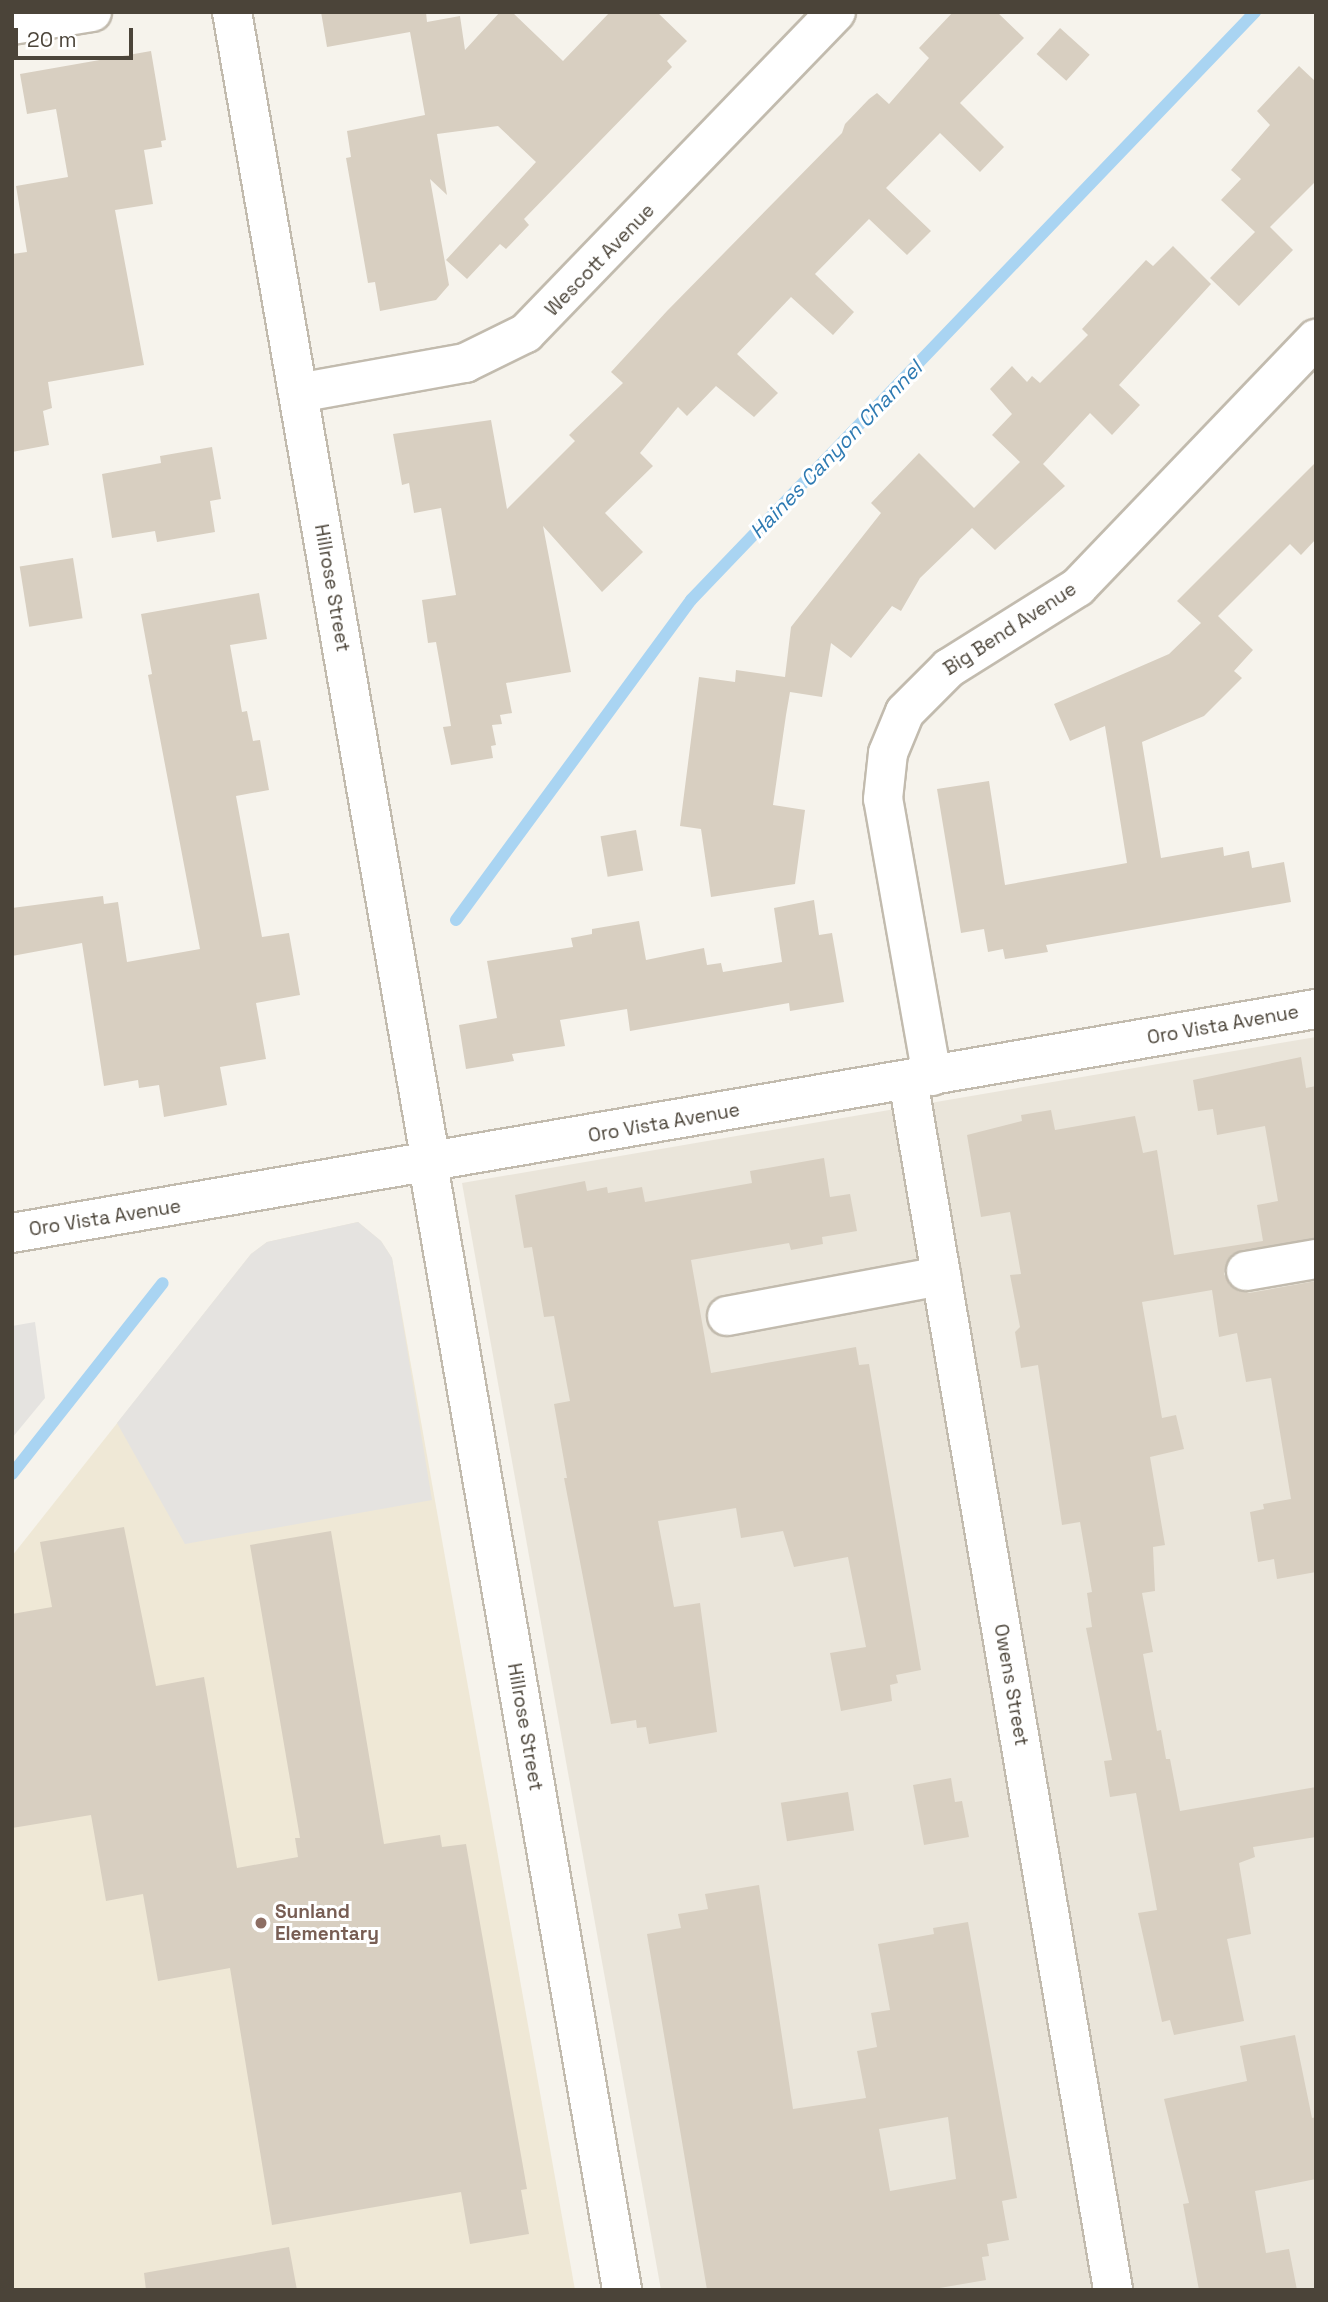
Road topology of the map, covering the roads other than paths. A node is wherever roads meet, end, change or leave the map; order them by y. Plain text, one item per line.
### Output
1 (92, 12) edge
2 (232, 12) edge
3 (836, 12) edge
4 (12, 25) edge
5 (1316, 339) edge
6 (298, 393) junction
7 (1316, 1009) edge
8 (920, 1078) junction
9 (429, 1163) junction
10 (12, 1233) edge
11 (1316, 1259) edge
12 (1246, 1271) dead end
13 (941, 1276) junction
14 (727, 1316) dead end
15 (622, 2290) edge
16 (1113, 2290) edge

1 - 4 street
2 - 6 street, Hillrose Street
3 - 6 street, Wescott Avenue
5 - 8 street, Big Bend Avenue
6 - 9 street, Hillrose Street
7 - 8 street, Oro Vista Avenue
8 - 9 street, Oro Vista Avenue
8 - 13 street, Owens Street
9 - 10 street, Oro Vista Avenue
9 - 15 street, Hillrose Street
11 - 12 street
13 - 14 street
13 - 16 street, Owens Street

